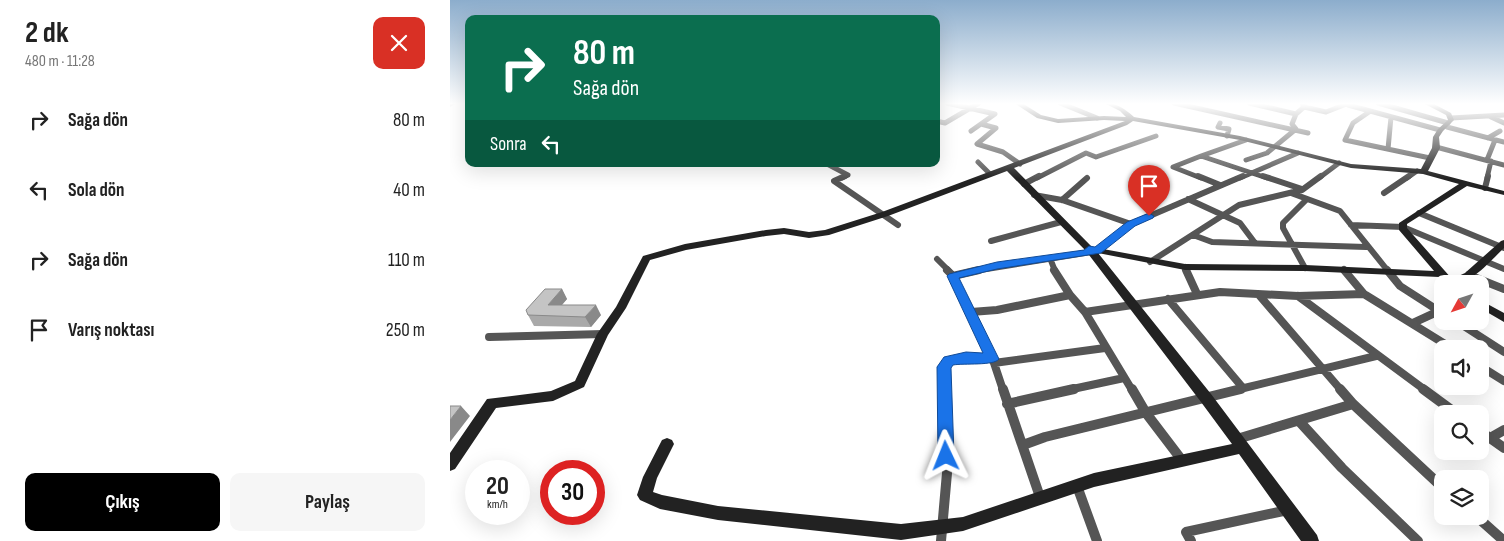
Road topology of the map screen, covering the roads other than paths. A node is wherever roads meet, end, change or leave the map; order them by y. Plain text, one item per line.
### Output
1 (976, 128) edge
2 (996, 128) edge
3 (1114, 128) edge
4 (1192, 128) edge
5 (1225, 128) edge
6 (1292, 128) edge
7 (1350, 128) edge
8 (1390, 128) edge
9 (1443, 128) edge
10 (1459, 128) edge
11 (1296, 129) junction
12 (1500, 131) dead end
13 (971, 132) dead end
14 (1249, 132) dead end
15 (1308, 132) dead end
16 (1156, 136) dead end
17 (1227, 136) junction
18 (1488, 138) junction
19 (1245, 139) junction
20 (1495, 140) junction
21 (1504, 142) edge
22 (1436, 147) junction
23 (1277, 148) junction
24 (1388, 149) junction
25 (1298, 153) junction
26 (1201, 156) junction
27 (1430, 158) junction
28 (1246, 160) dead end
29 (1489, 161) junction
30 (978, 162) dead end
31 (1339, 163) junction
32 (1504, 165) edge
33 (1014, 166) junction
34 (833, 167) edge
35 (1420, 171) junction
36 (1254, 172) junction
37 (990, 174) junction
38 (1087, 178) dead end
39 (1466, 183) junction
40 (1024, 184) junction
41 (1220, 185) junction
42 (1485, 188) junction
43 (1302, 190) junction
44 (1291, 193) junction
45 (1384, 193) dead end
46 (1504, 193) edge
47 (1034, 195) junction
48 (1188, 199) junction
49 (1062, 200) junction
50 (1306, 200) junction
51 (1419, 213) junction
52 (885, 214) junction
53 (1224, 216) junction
54 (1061, 222) junction
55 (1131, 224) junction
56 (898, 225) dead end
57 (1350, 225) junction
58 (1403, 227) junction
59 (1193, 235) junction
60 (991, 241) dead end
61 (1255, 243) junction
62 (1294, 244) junction
63 (1503, 246) edge
64 (1366, 247) junction
65 (1092, 251) junction
66 (1050, 258) junction
67 (937, 259) dead end
68 (1486, 261) junction
69 (1150, 262) junction
70 (1185, 268) junction
71 (1306, 268) junction
72 (1504, 269) edge
73 (1344, 270) junction
74 (1387, 271) junction
75 (1441, 274) joint
76 (1469, 275) edge
77 (953, 276) junction
78 (1489, 284) edge
79 (1504, 290) edge
80 (1197, 294) junction
81 (1364, 294) junction
82 (1070, 295) junction
83 (1259, 295) junction
84 (1298, 296) junction
85 (1168, 299) junction
86 (1133, 304) junction
87 (1434, 308) edge
88 (1489, 309) edge
89 (971, 312) junction
90 (1085, 312) junction
91 (1434, 315) edge
92 (1504, 318) edge
93 (1413, 323) junction
94 (1470, 330) edge
95 (603, 334) junction
96 (489, 337) dead end
97 (1439, 340) edge
98 (1105, 348) junction
99 (1504, 352) edge
100 (1376, 356) junction
101 (993, 361) junction
102 (1322, 369) junction
103 (1489, 372) edge
104 (1124, 378) junction
105 (1504, 381) edge
106 (1242, 388) junction
107 (1206, 398) junction
108 (1007, 404) junction
109 (1353, 404) junction
110 (1444, 405) edge
111 (1146, 413) junction
112 (1299, 421) junction
113 (1504, 430) edge
114 (1490, 438) joint
115 (1240, 443) junction
116 (667, 444) dead end
117 (1022, 445) junction
118 (1504, 448) edge
119 (1181, 459) junction
120 (450, 465) edge
121 (1434, 480) edge
122 (1077, 486) junction
123 (1040, 497) junction
124 (1288, 510) junction
125 (1486, 525) edge
126 (942, 534) edge
127 (1096, 541) edge
128 (1190, 541) edge
129 (1311, 541) edge
130 (1418, 541) edge
131 (1504, 541) edge

1 - 13 street
2 - 33 street
3 - 33 street
4 - 17 street
5 - 17 street
6 - 11 street
7 - 24 street
8 - 24 street
9 - 22 street
10 - 18 street
11 - 15 street
11 - 23 street
12 - 18 street
14 - 19 street
16 - 40 street
17 - 19 street
18 - 20 street
19 - 23 street
19 - 26 street
20 - 21 street
20 - 29 street
22 - 27 street
22 - 29 street
23 - 25 street
23 - 28 street
24 - 27 street
25 - 31 street
25 - 36 street
26 - 36 street
26 - 41 street
27 - 35 street
29 - 32 street
29 - 42 street
30 - 37 street
31 - 35 street
31 - 43 street
33 - 37 street
33 - 40 street
34 - 52 street
35 - 39 street
35 - 45 street
36 - 41 street
36 - 43 street
37 - 52 street
38 - 49 street
39 - 42 street
39 - 51 street
40 - 47 street
41 - 48 street
42 - 46 street
43 - 44 street
44 - 50 street
44 - 53 street
47 - 49 street
47 - 54 street
48 - 53 street
48 - 55 street
49 - 55 street
50 - 57 street
50 - 62 street
51 - 58 street
51 - 63 street
52 - 56 street
52 - 95 street
53 - 59 street
53 - 61 street
54 - 60 street
54 - 65 street
55 - 65 street
57 - 58 street
57 - 64 street
58 - 68 street
58 - 75 street
59 - 61 street
59 - 69 street
61 - 62 street
62 - 64 street
62 - 71 street
63 - 68 street
64 - 74 street
65 - 66 street
65 - 69 street
65 - 86 street
66 - 77 street
66 - 82 street
67 - 77 street
68 - 72 street
68 - 76 street
69 - 70 street
70 - 71 street
70 - 80 street
71 - 73 street
73 - 74 street
73 - 81 street
74 - 75 street
74 - 87 street
77 - 89 street
78 - 79 street
80 - 83 street
80 - 85 street
81 - 84 street
81 - 93 street
82 - 89 street
82 - 90 street
83 - 84 street
83 - 102 street
84 - 100 street
85 - 86 street
85 - 106 street
86 - 90 street
86 - 107 street
88 - 92 street
89 - 101 street
90 - 98 street
91 - 93 street
93 - 97 street
94 - 99 street
95 - 96 street
95 - 120 street
98 - 101 street
98 - 104 street
100 - 102 street
100 - 110 street
101 - 108 street
101 - 126 street
102 - 106 street
102 - 109 street
103 - 105 street
104 - 108 street
104 - 111 street
106 - 107 street
107 - 111 street
107 - 115 street
108 - 117 street
109 - 112 street
109 - 121 street
111 - 117 street
111 - 119 street
112 - 115 street
112 - 130 street
113 - 114 street
114 - 118 street
115 - 119 street
115 - 124 street
116 - 126 street
117 - 123 street
119 - 122 street
122 - 123 street
122 - 127 street
123 - 126 street
124 - 128 street
124 - 129 street
125 - 131 street

